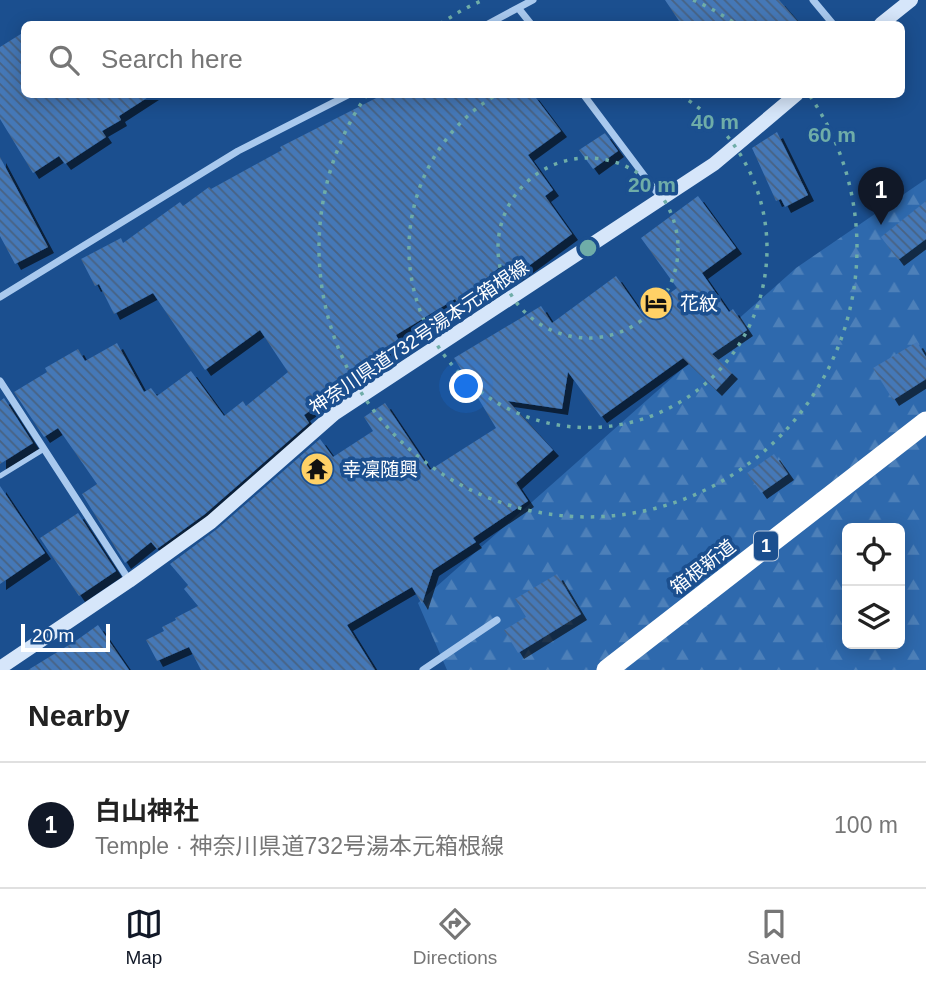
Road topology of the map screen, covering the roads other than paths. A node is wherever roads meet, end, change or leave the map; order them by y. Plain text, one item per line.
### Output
1 (533, 0) edge
2 (813, 0) edge
3 (911, 0) edge
4 (519, 9) junction
5 (494, 21) edge
6 (529, 21) edge
7 (830, 21) edge
8 (885, 21) edge
9 (342, 98) edge
10 (586, 98) edge
11 (792, 98) edge
12 (661, 198) junction
13 (0, 297) edge
14 (1, 386) edge
15 (926, 422) edge
16 (44, 449) junction
17 (0, 477) edge
18 (130, 581) junction
19 (497, 620) dead end
20 (0, 667) edge
21 (423, 670) edge
22 (607, 670) edge

1 - 4 street
2 - 7 street
3 - 8 main road
4 - 5 street
4 - 6 street
9 - 13 street
10 - 12 street
11 - 12 main road, 神奈川県道732号湯本元箱根線
12 - 18 main road, 神奈川県道732号湯本元箱根線
14 - 16 street
15 - 22 highway, 箱根新道 / 1
16 - 17 lane
16 - 18 street
18 - 20 main road, 神奈川県道732号湯本元箱根線
19 - 21 street

